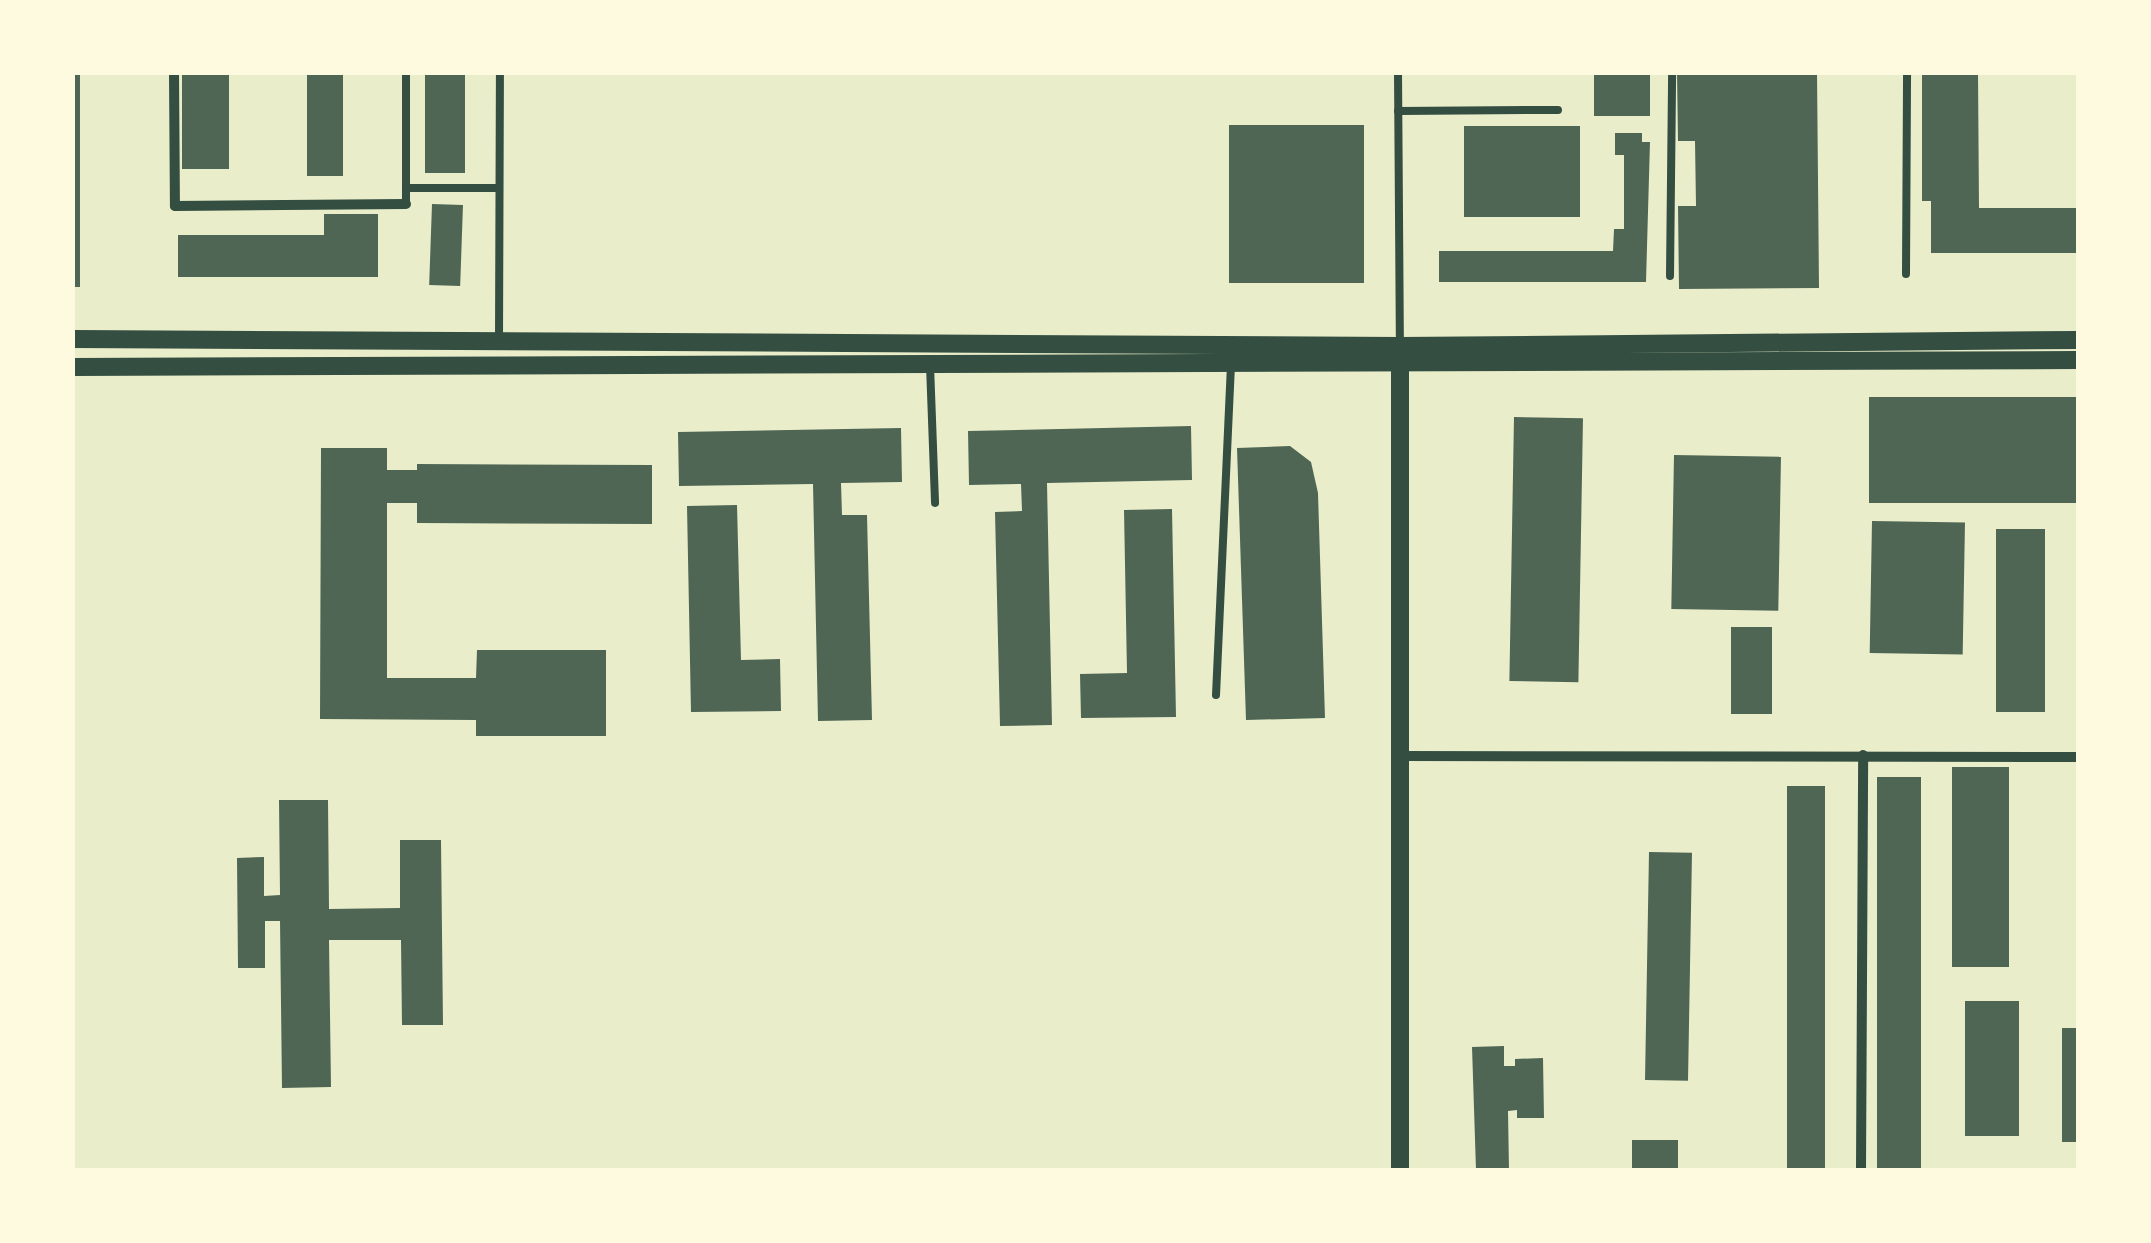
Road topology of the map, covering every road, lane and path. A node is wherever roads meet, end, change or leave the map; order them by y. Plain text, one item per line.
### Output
1 (174, 72) edge
2 (406, 72) edge
3 (500, 72) edge
4 (1398, 72) edge
5 (1672, 72) edge
6 (1907, 72) edge
7 (1558, 110) dead end
8 (1398, 111) junction
9 (406, 188) junction
10 (499, 188) junction
11 (406, 204) joint
12 (1906, 274) dead end
13 (1670, 276) dead end
14 (72, 338) edge
15 (2078, 340) edge
16 (929, 341) junction
17 (499, 343) junction
18 (1400, 346) junction
19 (929, 360) junction
20 (2078, 360) edge
21 (1232, 364) junction
22 (1400, 366) junction
23 (72, 367) edge
24 (935, 503) dead end
25 (1216, 695) dead end
26 (1862, 755) junction
27 (1400, 756) junction
28 (2078, 757) edge
29 (1400, 1170) edge
30 (1861, 1170) edge

1 - 11 street
2 - 9 lane
3 - 10 lane
4 - 8 lane
5 - 13 lane
6 - 12 lane
7 - 8 lane
8 - 18 lane
9 - 10 lane
9 - 11 lane
10 - 17 lane
14 - 17 street
15 - 18 street
16 - 17 street
16 - 18 street
16 - 19 lane
18 - 22 street
19 - 21 street
19 - 23 street
19 - 24 lane
20 - 22 street
21 - 22 street
21 - 25 lane
22 - 27 street
26 - 27 street
26 - 28 street
26 - 30 street
27 - 29 street

